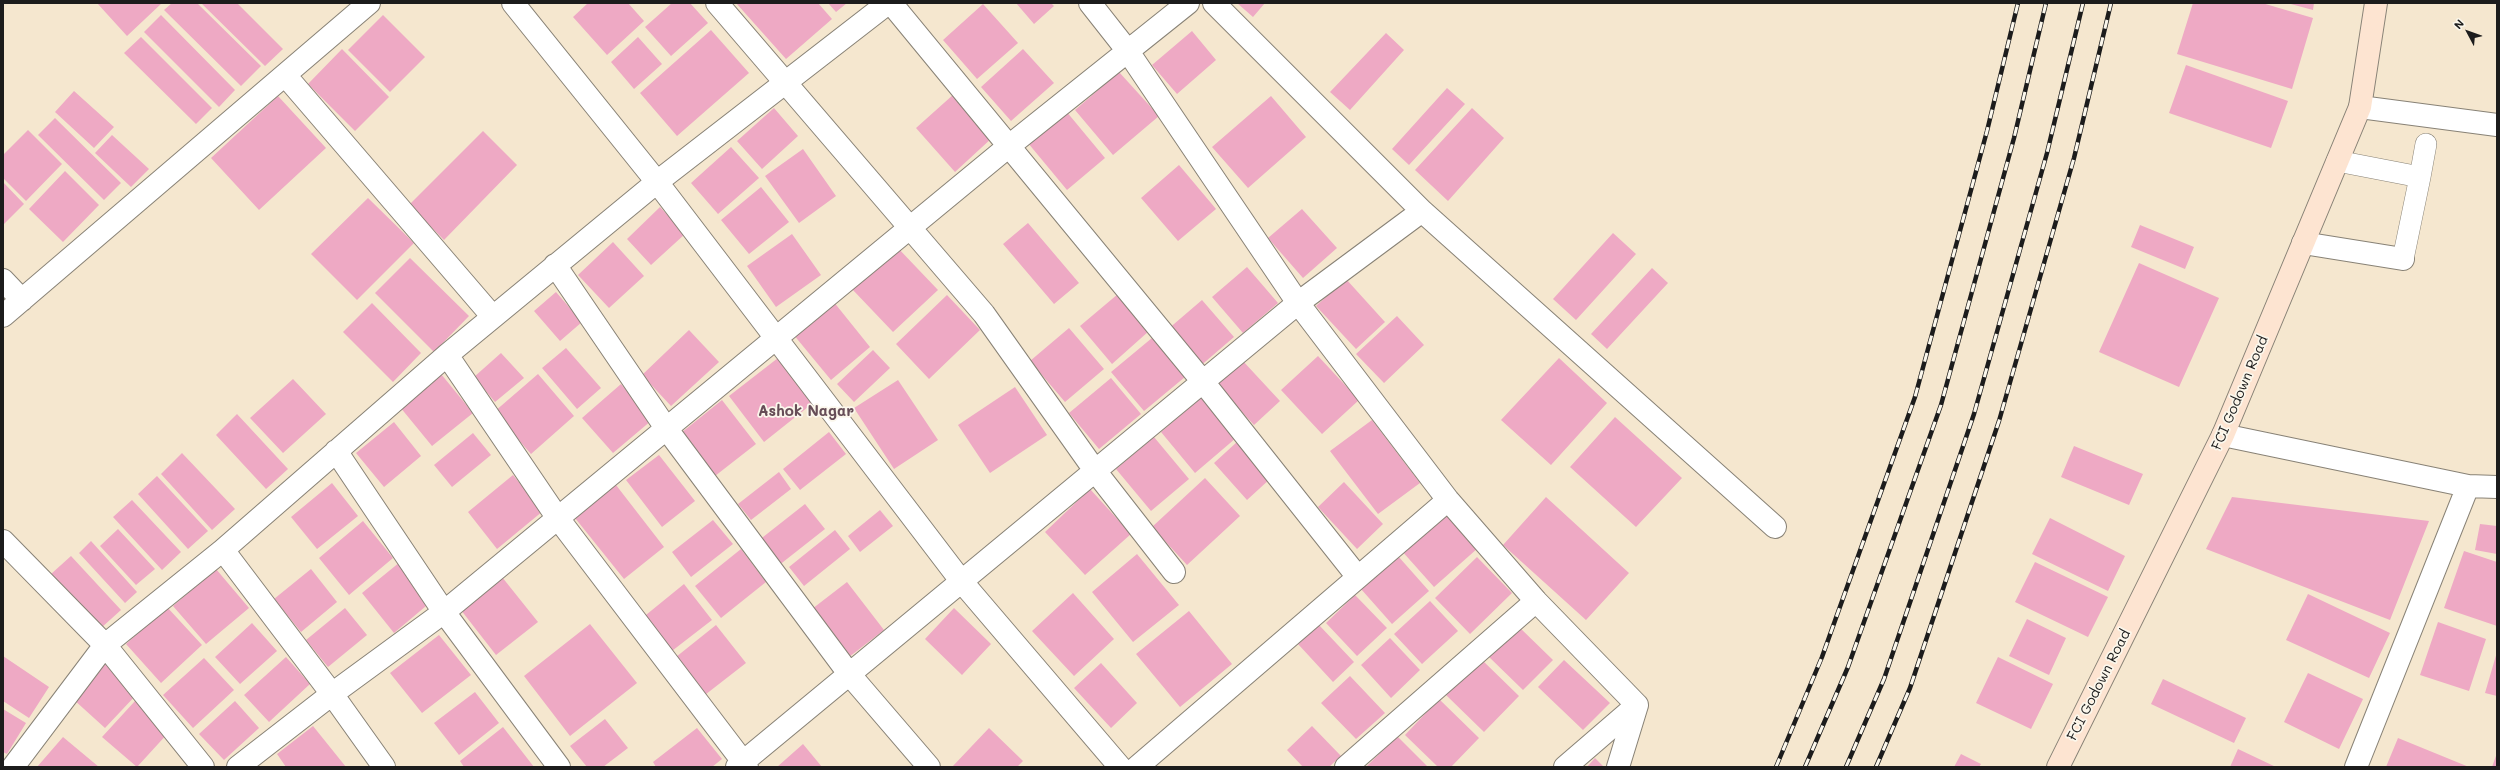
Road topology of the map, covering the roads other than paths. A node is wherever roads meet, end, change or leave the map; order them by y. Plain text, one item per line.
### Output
1 (369, 3) edge
2 (513, 3) edge
3 (717, 3) edge
4 (888, 3) edge
5 (891, 3) edge
6 (1090, 3) edge
7 (1188, 3) edge
8 (1214, 3) edge
9 (2376, 3) edge
10 (1127, 50) junction
11 (285, 75) junction
12 (786, 82) junction
13 (2360, 106) junction
14 (2497, 125) edge
15 (2426, 144) dead end
16 (1009, 146) junction
17 (2337, 161) junction
18 (2420, 177) junction
19 (657, 182) junction
20 (1422, 211) junction
21 (910, 228) junction
22 (2303, 243) junction
23 (2402, 258) joint
24 (555, 265) junction
25 (3, 280) edge
26 (22, 300) junction
27 (1298, 303) junction
28 (3, 316) edge
29 (493, 317) junction
30 (776, 338) junction
31 (448, 355) junction
32 (1204, 383) junction
33 (666, 428) junction
34 (2223, 435) junction
35 (336, 451) junction
36 (1096, 472) junction
37 (2468, 486) junction
38 (2497, 487) edge
39 (1448, 500) junction
40 (557, 517) junction
41 (1775, 527) dead end
42 (3, 541) edge
43 (223, 550) junction
44 (1174, 572) dead end
45 (1357, 576) junction
46 (962, 582) junction
47 (1536, 601) junction
48 (444, 612) junction
49 (105, 645) junction
50 (850, 674) junction
51 (332, 694) junction
52 (1636, 705) junction
53 (743, 765) edge
54 (14, 767) edge
55 (203, 767) edge
56 (238, 767) edge
57 (384, 767) edge
58 (558, 767) edge
59 (929, 767) edge
60 (1120, 767) edge
61 (1137, 767) edge
62 (1346, 767) edge
63 (1565, 767) edge
64 (1618, 767) edge
65 (2058, 767) edge
66 (2356, 767) edge

1 - 11 street
2 - 19 street
3 - 12 street
4 - 12 street
5 - 16 street
6 - 10 street
7 - 10 street
8 - 20 street
9 - 13 street, FCI Godown Road
10 - 16 street
10 - 27 street
11 - 26 street
11 - 29 street
12 - 19 street
12 - 21 street
13 - 14 street
13 - 17 street, FCI Godown Road
15 - 18 lane
16 - 21 street
16 - 32 street
17 - 18 lane
17 - 22 street, FCI Godown Road
18 - 23 lane
19 - 24 street
19 - 30 street
20 - 27 street
20 - 41 street
21 - 30 street
21 - 36 street
22 - 23 street
22 - 34 street, FCI Godown Road
24 - 29 street
24 - 33 street
25 - 26 street
26 - 28 street
27 - 32 street
27 - 39 street
29 - 31 street
30 - 33 street
30 - 46 street
31 - 35 street
31 - 40 street
32 - 36 street
32 - 45 street
33 - 40 street
33 - 50 street
34 - 37 street
34 - 65 street, FCI Godown Road
35 - 43 street
35 - 48 street
36 - 44 street
36 - 46 street
37 - 38 street
37 - 66 street
39 - 45 street
39 - 47 street
40 - 48 street
40 - 53 street
42 - 49 street
43 - 49 street
43 - 51 street
45 - 61 street
46 - 50 street
46 - 60 street
47 - 52 street
47 - 62 street
48 - 51 street
48 - 58 street
49 - 54 street
49 - 55 street
50 - 53 street
50 - 59 street
51 - 56 street
51 - 57 street
52 - 63 street
52 - 64 street

